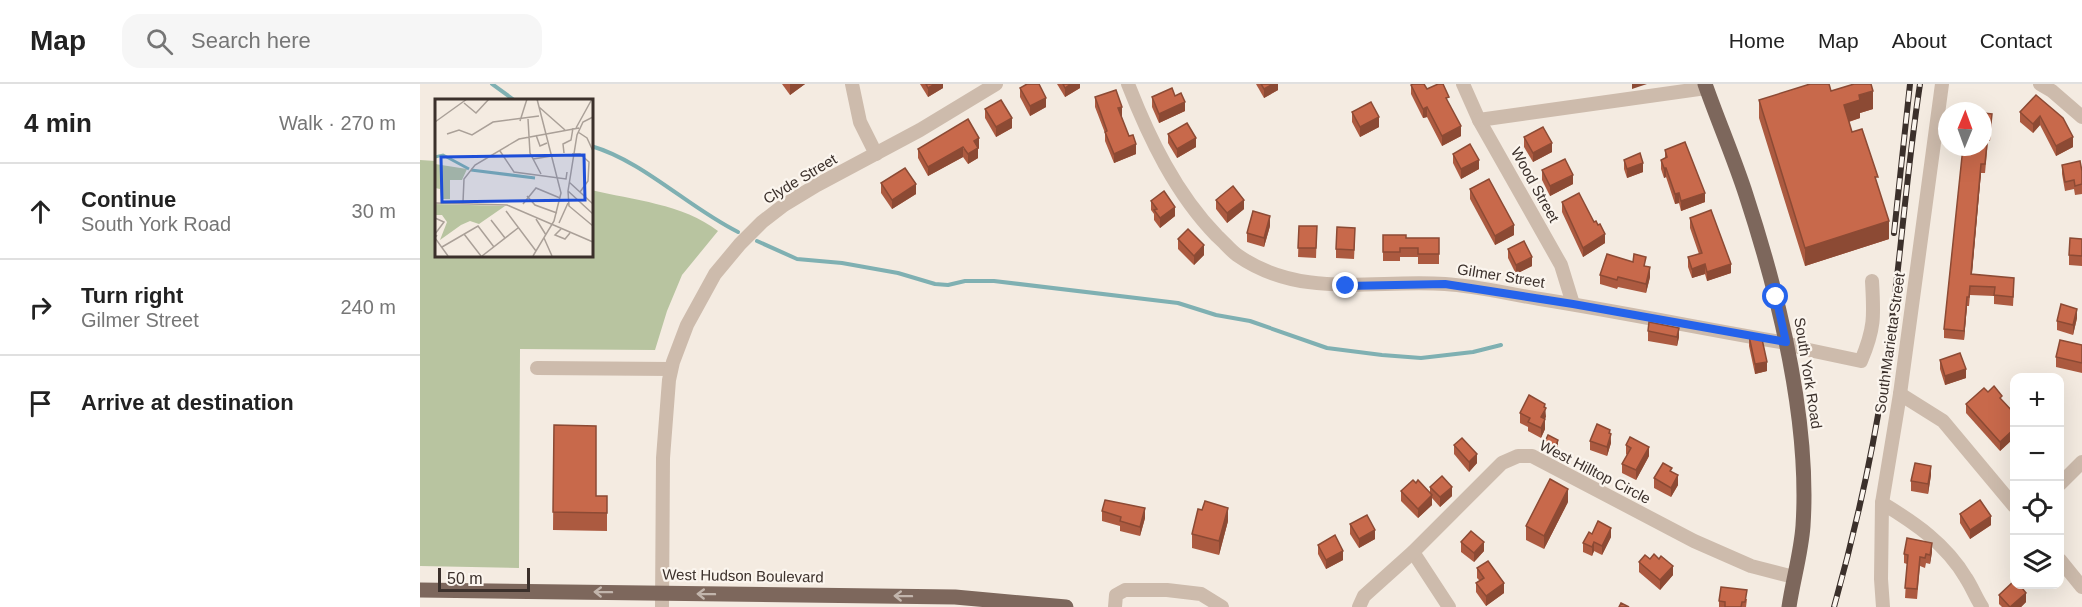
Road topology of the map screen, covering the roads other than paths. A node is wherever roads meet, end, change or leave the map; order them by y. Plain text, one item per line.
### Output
1 (852, 84) edge
2 (996, 84) edge
3 (1128, 84) edge
4 (1463, 84) edge
5 (1942, 84) edge
6 (2040, 84) edge
7 (1706, 86) edge
8 (2082, 117) edge
9 (1479, 120) junction
10 (876, 154) junction
11 (1872, 281) dead end
12 (1573, 304) junction
13 (1786, 342) junction
14 (537, 368) dead end
15 (671, 369) junction
16 (1900, 394) junction
17 (2082, 462) edge
18 (2063, 481) edge
19 (2010, 501) edge
20 (1882, 503) junction
21 (1413, 552) junction
22 (2064, 565) edge
23 (1794, 577) junction
24 (2082, 587) edge
25 (420, 590) edge
26 (662, 600) edge
27 (1066, 607) edge
28 (1115, 607) edge
29 (1222, 607) edge
30 (1359, 607) edge
31 (1449, 607) edge
32 (1789, 607) edge
33 (1883, 607) edge
34 (1982, 607) edge

1 - 10 street
2 - 10 street, Clyde Street
3 - 12 street, Gilmer Street
4 - 9 street, Wood Street
5 - 16 street, South Marietta Street
6 - 8 street
7 - 9 street
7 - 13 main road, South York Road
9 - 12 street, Wood Street
10 - 15 street, Clyde Street
11 - 13 street, Gilmer Street
12 - 13 street, Gilmer Street
13 - 23 main road, South York Road
14 - 15 street
15 - 26 street, Clyde Street
16 - 19 street
16 - 20 street, South Marietta Street
17 - 18 street
20 - 33 street, South Marietta Street
20 - 34 street
21 - 23 street, West Hilltop Circle
21 - 30 street, West Hilltop Circle
21 - 31 street
22 - 24 street
23 - 32 main road, South York Road
26 -> 25 main road, West Hudson Boulevard
27 -> 26 main road, West Hudson Boulevard
28 - 29 street

